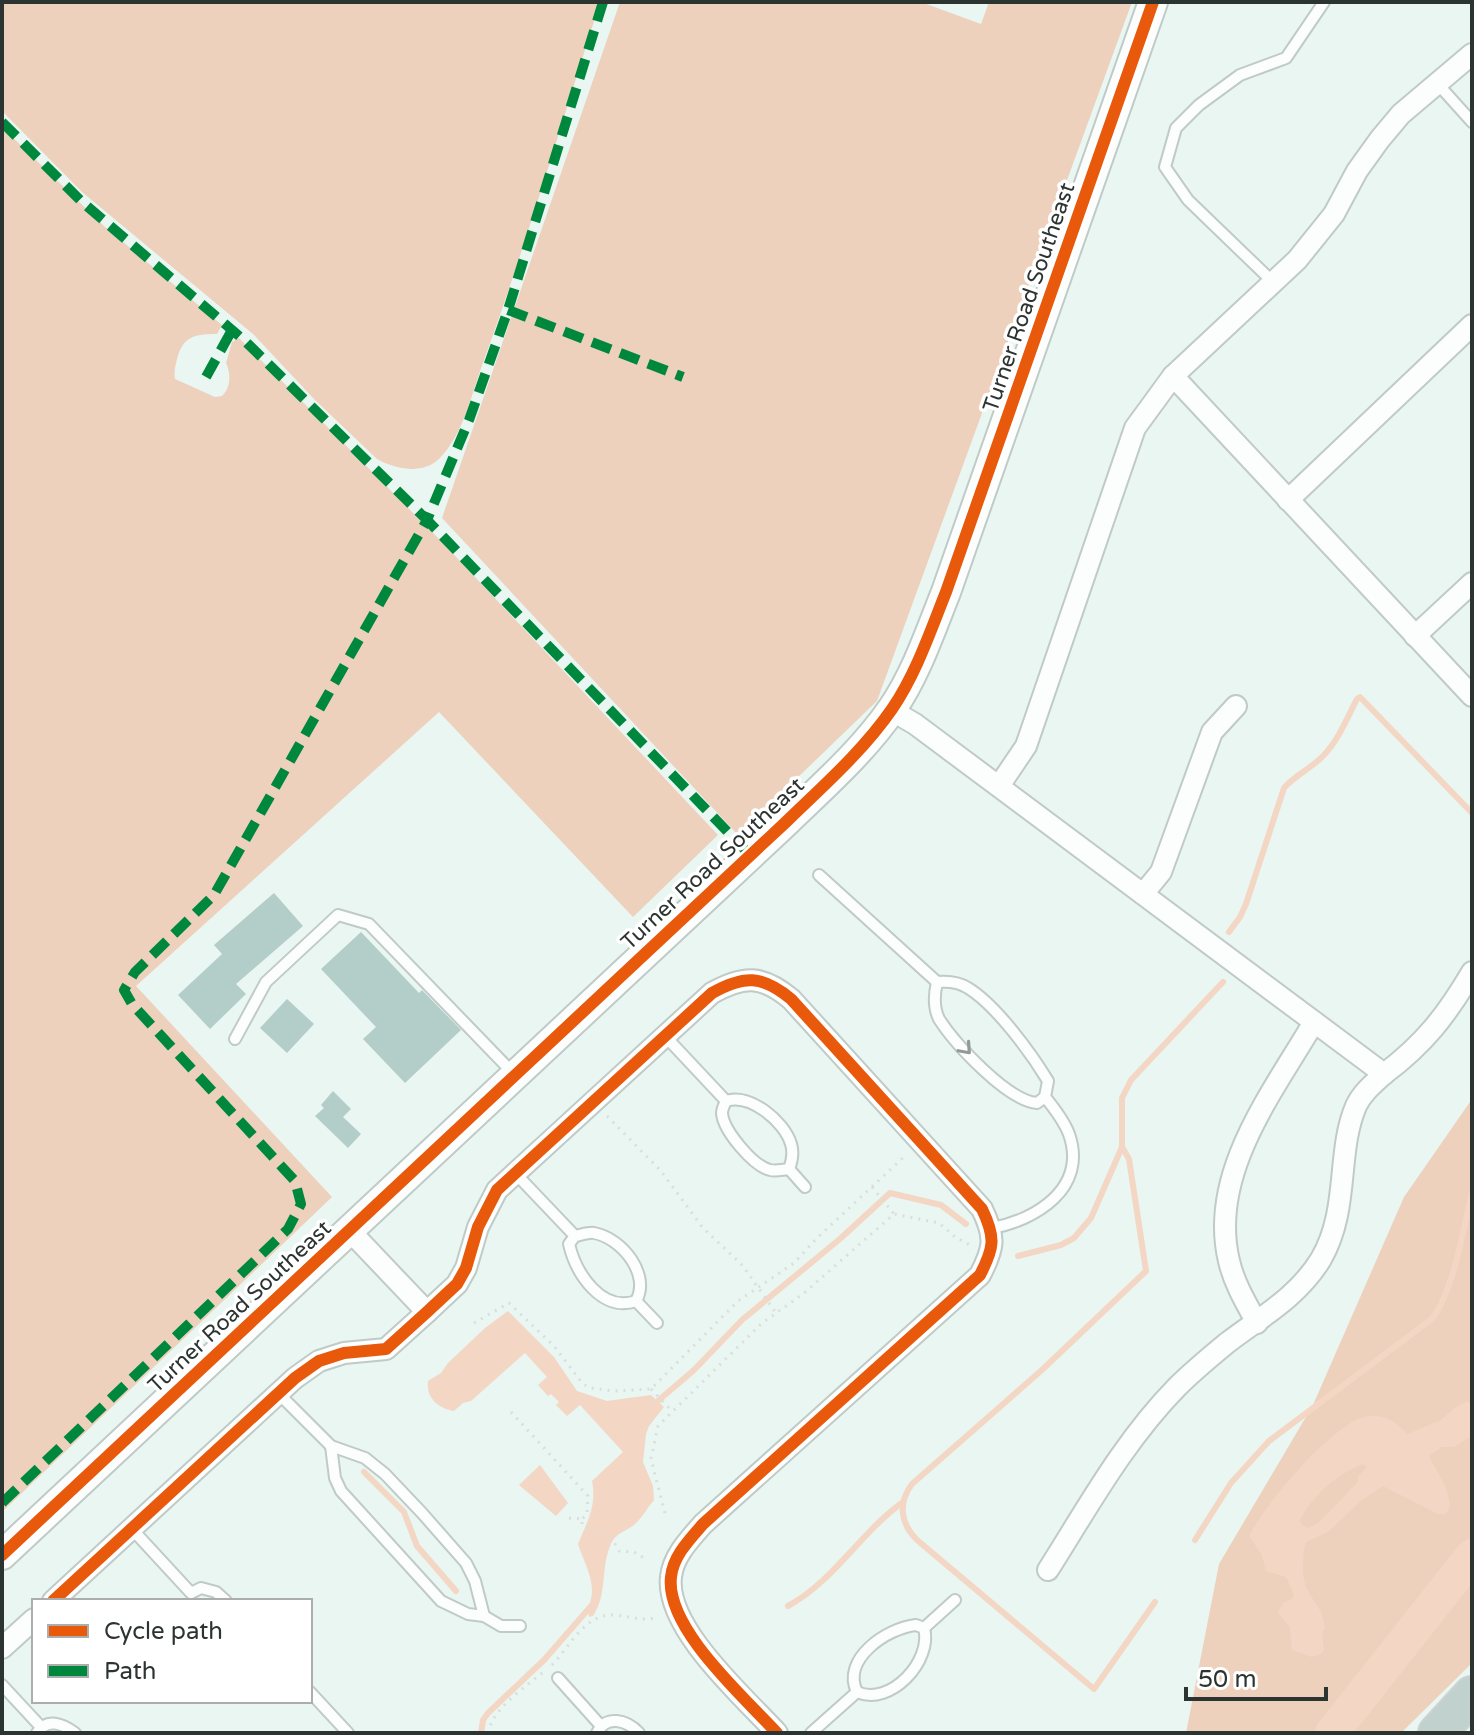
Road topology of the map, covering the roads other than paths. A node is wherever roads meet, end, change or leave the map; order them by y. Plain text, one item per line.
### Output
1 (1153, 2) edge
2 (1324, 2) edge
3 (1472, 54) edge
4 (1436, 82) junction
5 (1472, 122) edge
6 (1274, 283) junction
7 (1472, 325) edge
8 (1173, 376) junction
9 (1288, 500) junction
10 (1472, 583) edge
11 (1415, 636) junction
12 (1472, 696) edge
13 (1236, 706) dead end
14 (891, 710) junction
15 (999, 786) junction
16 (819, 875) dead end
17 (1143, 894) junction
18 (1472, 972) edge
19 (937, 982) junction
20 (1314, 1022) junction
21 (665, 1036) junction
22 (235, 1039) dead end
23 (1384, 1074) junction
24 (515, 1075) junction
25 (1045, 1097) junction
26 (726, 1101) junction
27 (789, 1169) junction
28 (515, 1173) junction
29 (805, 1187) dead end
30 (992, 1228) junction
31 (349, 1230) junction
32 (575, 1236) junction
33 (636, 1301) junction
34 (427, 1312) junction
35 (657, 1323) dead end
36 (1257, 1323) junction
37 (277, 1392) junction
38 (331, 1446) junction
39 (131, 1528) junction
40 (2, 1555) edge
41 (1048, 1570) dead end
42 (55, 1599) edge
43 (224, 1599) edge
44 (955, 1600) dead end
45 (484, 1616) junction
46 (32, 1621) edge
47 (520, 1626) dead end
48 (924, 1628) junction
49 (2, 1648) edge
50 (558, 1678) dead end
51 (2, 1685) edge
52 (857, 1692) junction
53 (312, 1694) edge
54 (1472, 1695) edge
55 (599, 1729) edge
56 (39, 1730) edge
57 (75, 1733) edge
58 (348, 1733) edge
59 (639, 1733) edge
60 (777, 1733) edge
61 (811, 1733) edge
62 (1437, 1733) edge

1 - 14 main road, Turner Road Southeast
2 - 6 lane
3 - 4 street
4 - 5 lane
4 - 6 street
6 - 8 street
7 - 9 street
8 - 9 street
8 - 15 street
9 - 11 street
10 - 11 street
11 - 12 street
13 - 17 street
14 - 15 street
14 - 24 main road, Turner Road Southeast
15 - 17 street
16 - 19 lane
17 - 20 street
18 - 23 street
19 - 25 lane
19 -> 25 lane
20 - 23 street
20 - 36 street
21 - 26 lane
21 - 28 street
21 - 30 street
22 - 24 lane
23 - 36 street
24 - 31 main road, Turner Road Southeast
25 - 30 lane
26 - 27 lane
26 - 27 lane
27 - 29 lane
28 - 32 lane
28 - 34 street
30 - 60 street
31 - 34 street
31 - 40 main road, Turner Road Southeast
32 - 33 lane
32 - 33 lane
33 - 35 lane
34 - 37 street
36 - 41 street
37 - 38 lane
37 - 39 street
38 - 45 lane
38 - 45 lane
39 - 42 street
39 - 43 lane
44 - 48 lane
45 - 47 lane
46 - 49 street
48 - 52 lane
48 - 52 lane
50 - 55 lane
51 - 56 lane
52 - 61 lane
53 - 58 lane
54 - 62 highway
55 - 59 lane
56 - 57 lane

